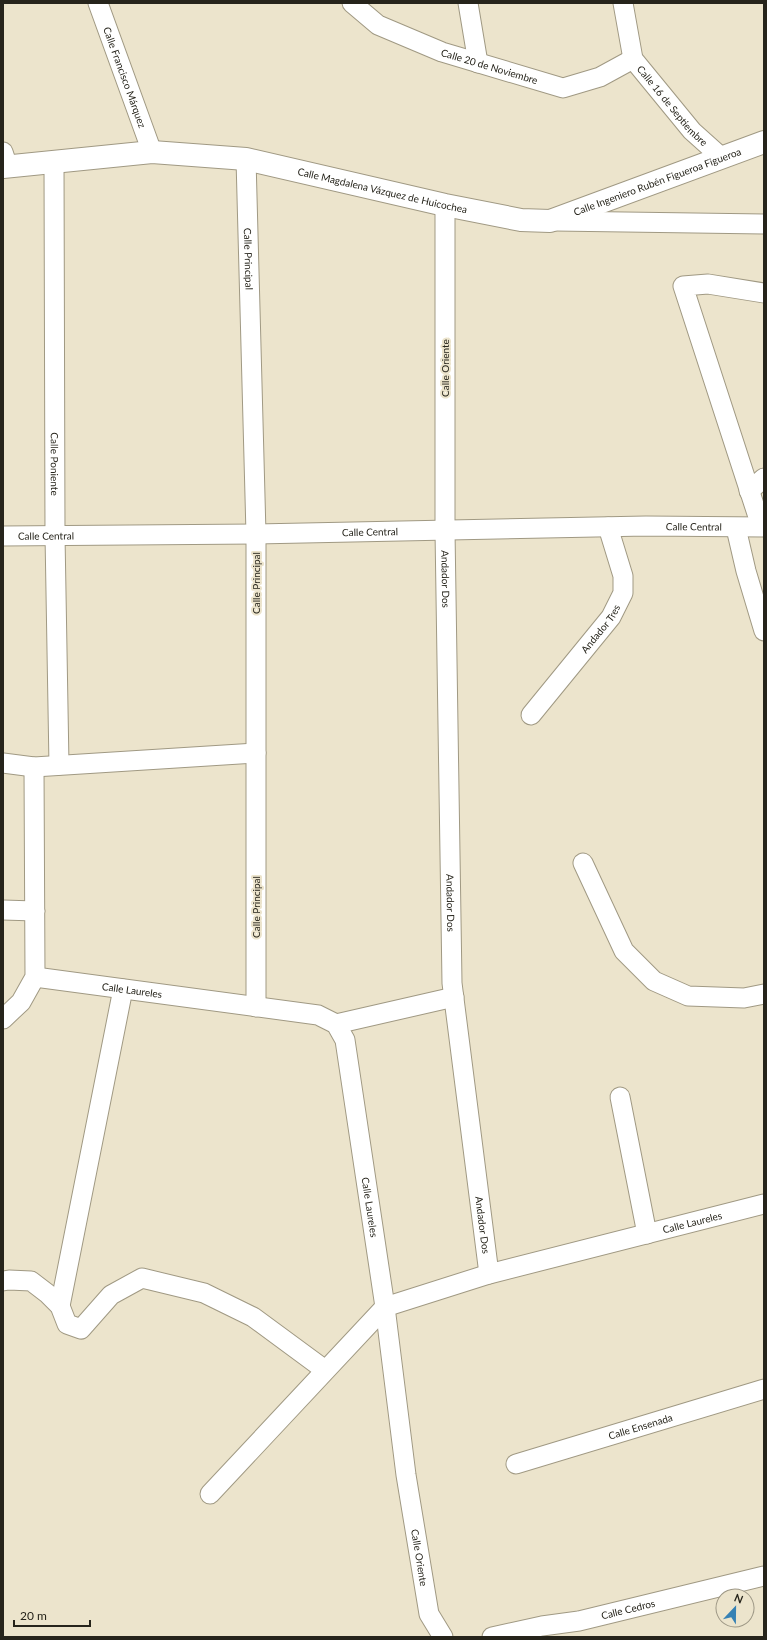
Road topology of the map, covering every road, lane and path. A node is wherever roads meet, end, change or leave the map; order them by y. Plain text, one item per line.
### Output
1 (98, 3) edge
2 (352, 3) edge
3 (468, 3) edge
4 (623, 3) edge
5 (633, 59) junction
6 (478, 63) junction
7 (764, 142) edge
8 (152, 152) junction
9 (721, 157) junction
10 (246, 159) junction
11 (5, 162) edge
12 (54, 162) junction
13 (445, 205) junction
14 (550, 221) junction
15 (764, 224) edge
16 (764, 293) edge
17 (764, 478) edge
18 (749, 491) junction
19 (608, 527) junction
20 (762, 527) edge
21 (736, 528) junction
22 (444, 531) junction
23 (256, 534) junction
24 (55, 535) junction
25 (3, 536) edge
26 (764, 630) edge
27 (531, 715) dead end
28 (256, 753) junction
29 (3, 763) edge
30 (59, 765) junction
31 (34, 767) junction
32 (583, 863) dead end
33 (3, 910) edge
34 (35, 911) junction
35 (35, 977) junction
36 (123, 989) junction
37 (764, 994) edge
38 (454, 997) junction
39 (256, 1007) junction
40 (3, 1019) edge
41 (336, 1024) junction
42 (620, 1097) dead end
43 (764, 1204) edge
44 (647, 1234) junction
45 (489, 1274) junction
46 (3, 1281) edge
47 (60, 1306) junction
48 (385, 1307) junction
49 (325, 1370) junction
50 (764, 1389) edge
51 (516, 1464) dead end
52 (210, 1494) dead end
53 (764, 1576) edge
54 (443, 1637) edge
55 (492, 1637) edge

1 - 8 street, Calle Francisco Márquez
2 - 6 street, Calle 20 de Noviembre
3 - 6 street
4 - 5 street, Calle 16 de Septiembre
5 - 6 street, Calle 20 de Noviembre
5 - 9 street, Calle 16 de Septiembre
7 - 9 street, Calle Ingeniero Rubén Figueroa Figueroa
8 - 10 street, Calle Magdalena Vázquez de Huicochea
8 - 12 street, Calle Magdalena Vázquez de Huicochea
9 - 14 street, Calle Ingeniero Rubén Figueroa Figueroa
10 - 13 street, Calle Magdalena Vázquez de Huicochea
10 - 23 street, Calle Principal
11 - 12 street, Calle Magdalena Vázquez de Huicochea
12 - 24 street, Calle Poniente
13 - 14 street, Calle Magdalena Vázquez de Huicochea
13 - 22 street, Calle Oriente
14 - 15 street, Calle Magdalena Vázquez de Huicochea
16 - 18 street
17 - 18 street
18 - 20 street
19 - 21 street, Calle Central
19 - 22 street, Calle Central
19 - 27 street, Andador Tres
20 - 21 street, Calle Central
21 - 26 street
22 - 23 street, Calle Central
22 - 38 street, Andador Dos
23 - 24 street, Calle Central
23 - 28 street, Calle Principal
24 - 25 street, Calle Central
24 - 30 street, Calle Poniente
28 - 30 street
28 - 39 street, Calle Principal
29 - 31 street
30 - 31 street
31 - 34 street
32 - 37 street
33 - 34 street
34 - 35 street
35 - 36 street, Calle Laureles
35 - 40 street
36 - 39 street, Calle Laureles
36 - 47 street
38 - 41 street
38 - 45 street, Andador Dos
39 - 41 street, Calle Laureles
41 - 48 street, Calle Laureles
42 - 44 street
43 - 44 street, Calle Laureles
44 - 45 street, Calle Laureles
45 - 48 street, Calle Laureles
46 - 47 street
47 - 49 street
48 - 49 street
48 - 54 street, Calle Oriente
49 - 52 street
50 - 51 street, Calle Ensenada
53 - 55 street, Calle Cedros

